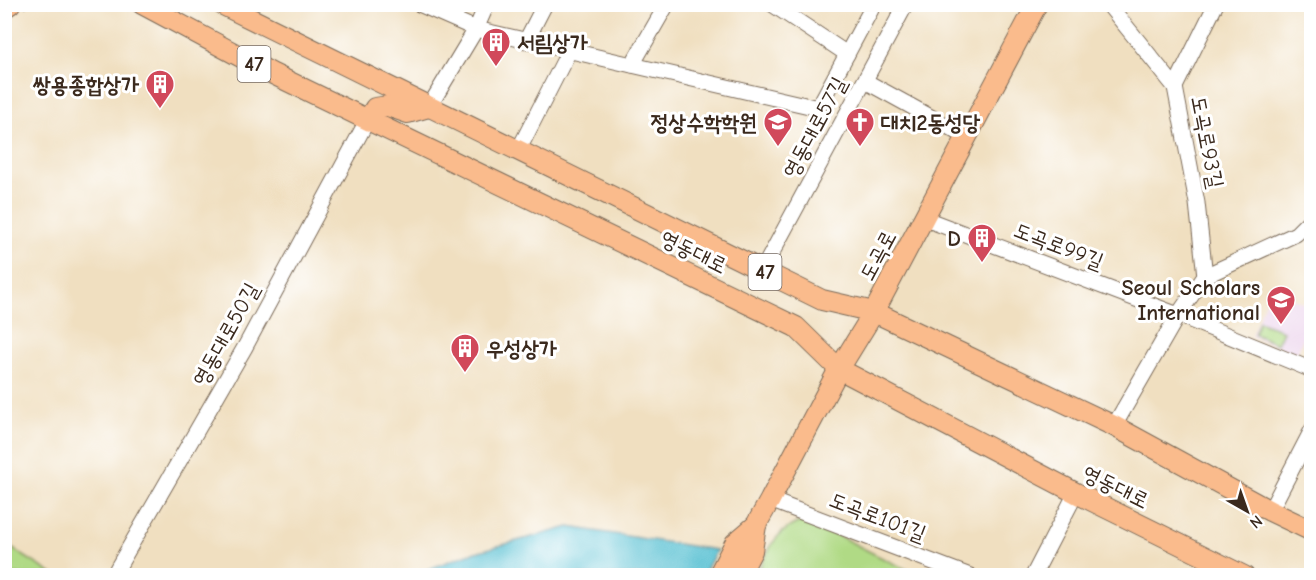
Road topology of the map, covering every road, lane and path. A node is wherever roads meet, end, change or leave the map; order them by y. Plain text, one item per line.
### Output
1 (10, 4) edge
2 (142, 4) edge
3 (220, 4) edge
4 (487, 4) edge
5 (545, 4) edge
6 (667, 4) edge
7 (772, 4) edge
8 (874, 4) edge
9 (906, 4) edge
10 (1037, 4) edge
11 (1108, 4) edge
12 (1216, 4) edge
13 (426, 6) edge
14 (4, 8) edge
15 (476, 29) junction
16 (526, 41) junction
17 (569, 51) junction
18 (847, 54) junction
19 (632, 65) junction
20 (865, 81) junction
21 (1174, 87) junction
22 (429, 107) junction
23 (368, 119) junction
24 (967, 137) junction
25 (518, 151) junction
26 (924, 218) junction
27 (1310, 225) edge
28 (762, 271) junction
29 (1205, 276) junction
30 (874, 312) junction
31 (1179, 315) junction
32 (839, 369) junction
33 (1311, 370) edge
34 (1114, 426) junction
35 (1311, 430) edge
36 (1076, 493) junction
37 (770, 500) junction
38 (1269, 512) junction
39 (756, 525) junction
40 (1311, 531) edge
41 (117, 569) dead end
42 (718, 576) edge
43 (739, 576) edge
44 (970, 576) edge
45 (1033, 576) edge
46 (1244, 576) edge

1 - 14 main road
2 - 23 main road, 영동대로 / 47
3 - 22 main road, 영동대로 / 47
4 - 15 street
5 - 16 street
6 - 19 street
7 - 18 street
8 - 18 street
9 - 20 street, 영동대로57길
10 - 24 main road, 도곡로
11 - 21 street, 도곡로93길
12 - 21 street
13 - 15 street
15 - 16 street
15 - 22 street
16 - 17 street
17 - 19 street
17 - 25 street
18 - 19 street
20 - 24 street
20 - 28 street, 영동대로57길
21 - 29 street, 도곡로93길
22 - 23 main road
22 - 25 main road, 영동대로 / 47
23 - 32 main road, 영동대로 / 47
23 - 41 street, 영동대로50길
24 - 26 main road, 도곡로
25 - 28 main road, 영동대로 / 47
26 - 30 main road, 도곡로
26 - 31 street, 도곡로99길
27 - 29 street
28 - 30 main road, 영동대로 / 47
29 - 31 street
30 - 32 main road, 도곡로
30 - 34 main road, 영동대로 / 47
31 - 33 street, 도곡로99길
31 - 34 street
32 - 36 main road, 영동대로 / 47
32 - 37 main road, 도곡로
34 - 38 main road, 영동대로 / 47
35 - 38 street
36 - 45 street
36 - 46 main road, 영동대로 / 47
37 - 39 main road, 도곡로
37 - 44 street, 도곡로101길
38 - 40 main road, 영동대로 / 47
39 - 42 main road, 도곡로
39 - 43 main road, 도곡로

